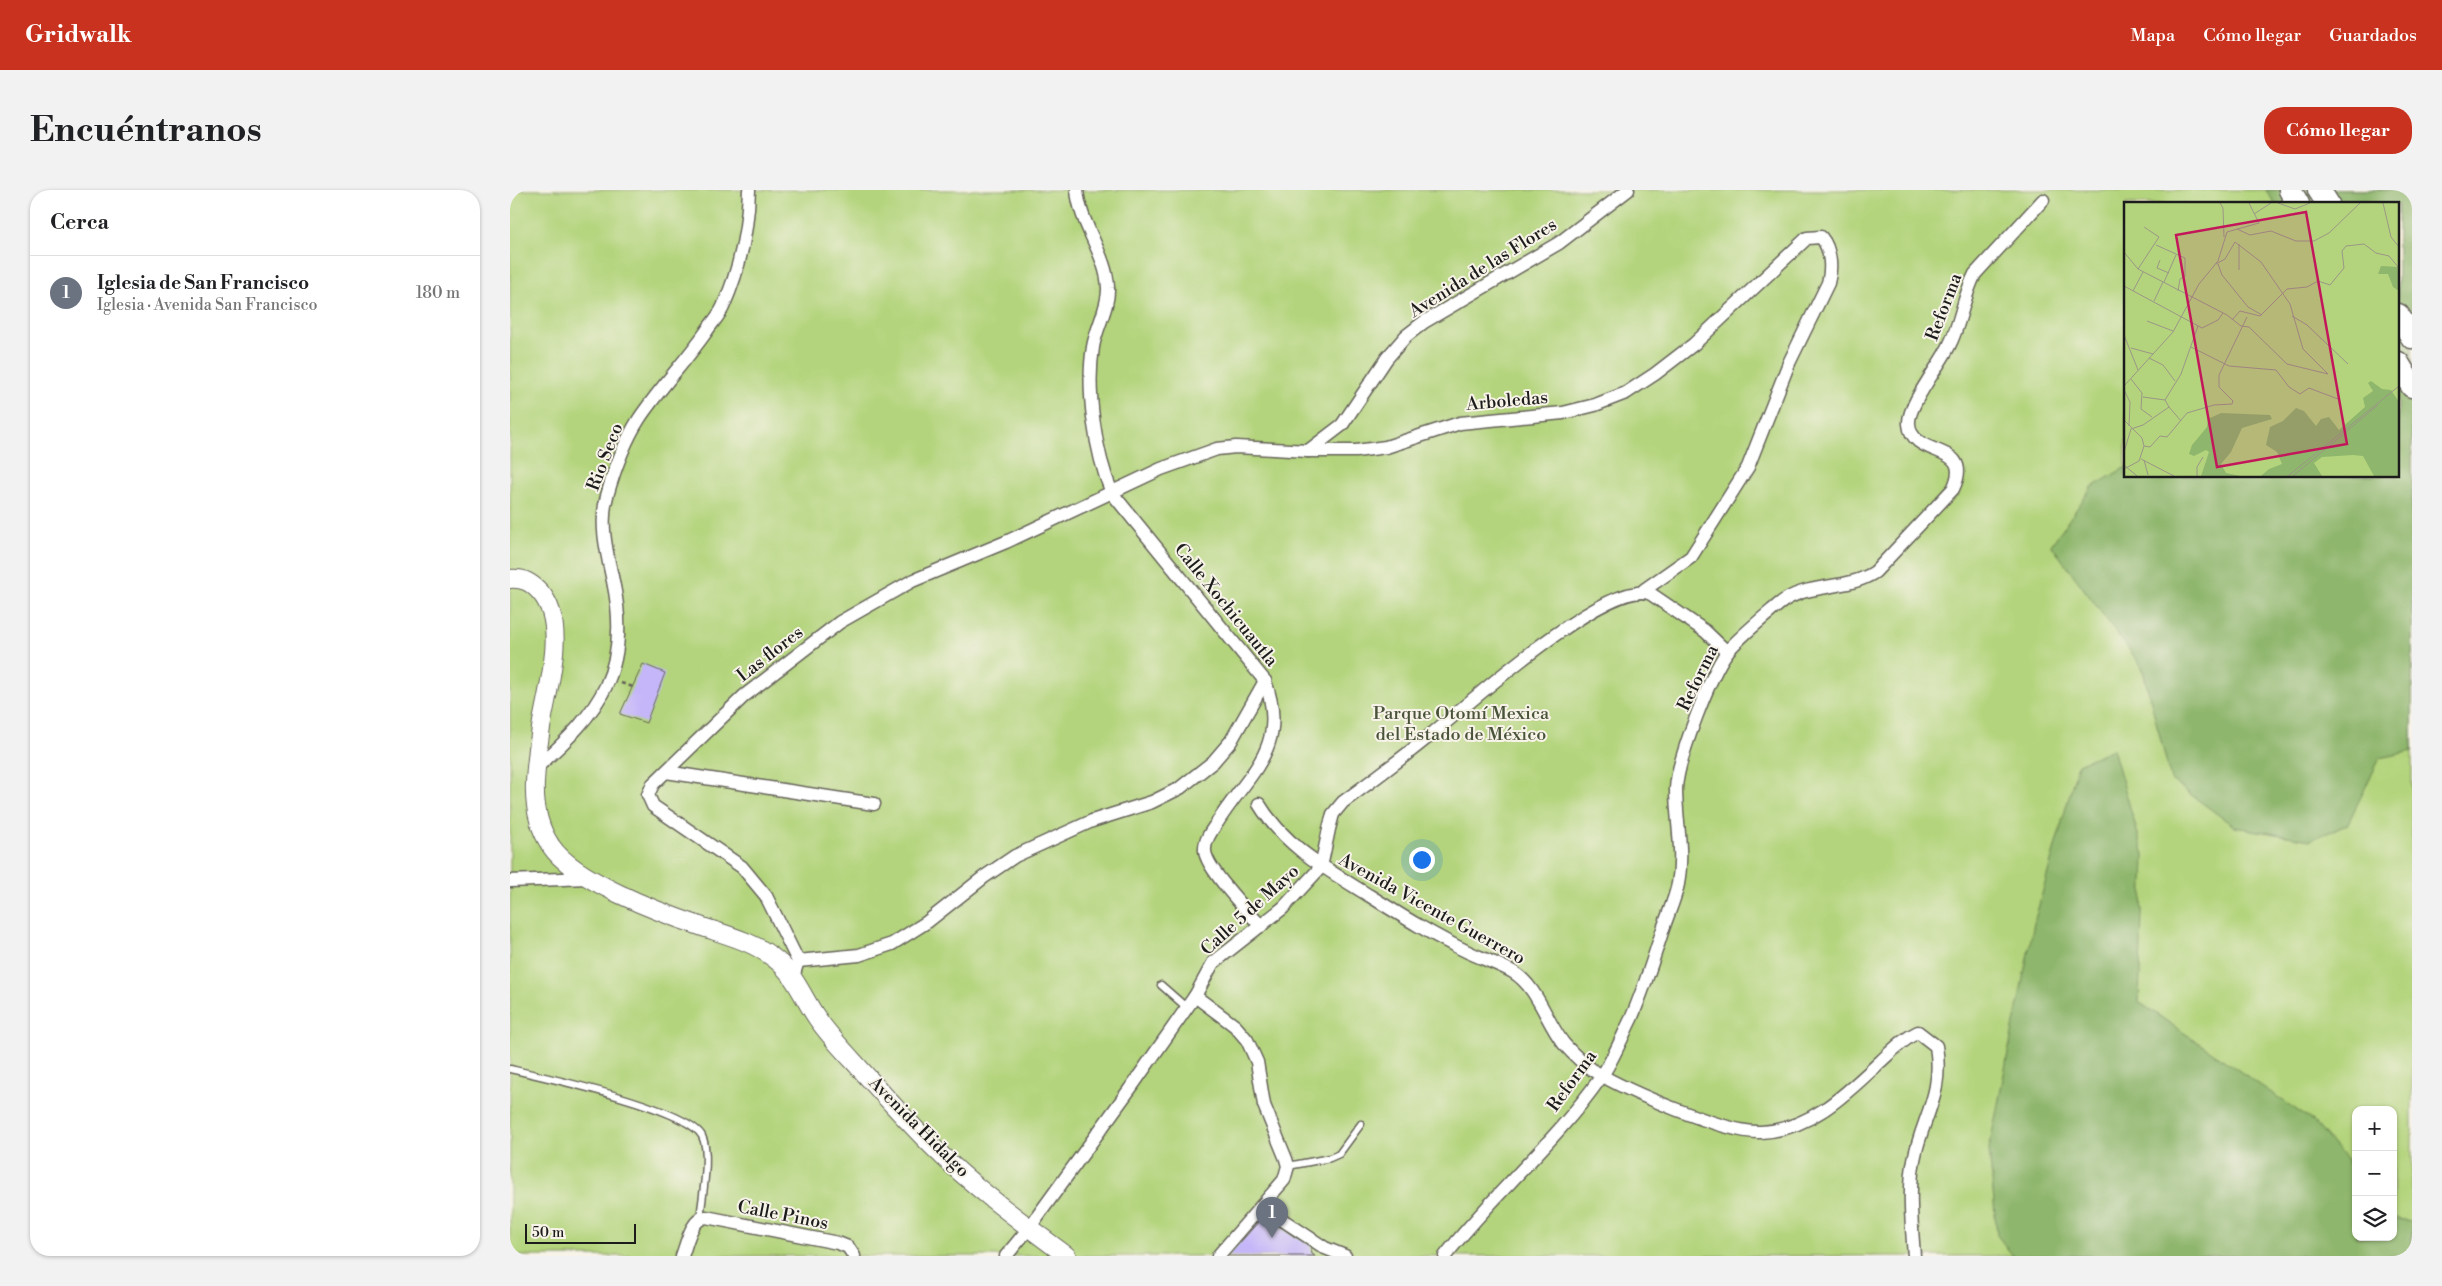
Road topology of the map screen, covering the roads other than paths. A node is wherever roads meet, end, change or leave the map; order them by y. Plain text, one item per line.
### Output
1 (750, 190) edge
2 (1078, 190) edge
3 (1628, 190) edge
4 (2290, 190) edge
5 (2319, 190) edge
6 (2043, 200) dead end
7 (2297, 202) edge
8 (2327, 202) edge
9 (2400, 318) edge
10 (2412, 337) edge
11 (2400, 366) edge
12 (2412, 386) edge
13 (1308, 451) junction
14 (1112, 493) junction
15 (510, 579) edge
16 (1644, 590) junction
17 (1727, 652) junction
18 (1266, 681) junction
19 (536, 767) junction
20 (666, 772) junction
21 (874, 804) dead end
22 (1259, 804) dead end
23 (1322, 867) junction
24 (588, 878) junction
25 (510, 881) edge
26 (1261, 926) junction
27 (795, 969) junction
28 (1161, 985) dead end
29 (1195, 996) junction
30 (1186, 1007) junction
31 (510, 1069) edge
32 (1603, 1075) junction
33 (1361, 1124) dead end
34 (1288, 1166) junction
35 (1262, 1207) junction
36 (700, 1218) junction
37 (1029, 1228) junction
38 (1328, 1252) edge
39 (1448, 1255) edge
40 (682, 1256) edge
41 (854, 1256) edge
42 (1006, 1256) edge
43 (1067, 1256) edge
44 (1218, 1256) edge
45 (1345, 1256) edge
46 (1914, 1256) edge

1 - 19 street, Rio Seco
2 - 14 street, Calle Xochicuautla
3 - 13 street, Avenida de las Flores
4 - 7 highway
5 - 8 highway
6 - 17 street, Reforma
9 - 10 highway
11 - 12 highway
13 - 14 street, Las flores
13 - 16 street, Arboledas
14 - 18 street, Calle Xochicuautla
14 - 20 street, Las flores
15 - 19 main road, Avenida Hidalgo
16 - 17 street
16 - 23 street, Calle 5 de Mayo
17 - 32 street, Reforma
18 - 26 street, Calle Xochicuautla
18 - 27 street
19 - 24 main road, Avenida Hidalgo
20 - 21 street
20 - 27 street, Las flores
22 - 23 street, Avenida Vicente Guerrero
23 - 26 street, Calle 5 de Mayo
23 - 32 street, Avenida Vicente Guerrero
24 - 25 street
24 - 27 main road, Avenida Hidalgo
26 - 29 street, Calle 5 de Mayo
27 - 37 main road, Avenida Hidalgo
28 - 30 lane
29 - 30 street, Calle 5 de Mayo
29 - 34 street
30 - 37 street, Calle 5 de Mayo
31 - 36 lane
32 - 39 street, Reforma
32 - 46 street, Avenida Vicente Guerrero
33 - 34 lane
34 - 35 street
35 - 38 street
35 - 44 street
36 - 40 street
36 - 41 street, Calle Pinos
37 - 42 street, Calle 5 de Mayo
37 - 43 main road, Avenida Hidalgo
38 - 45 street

